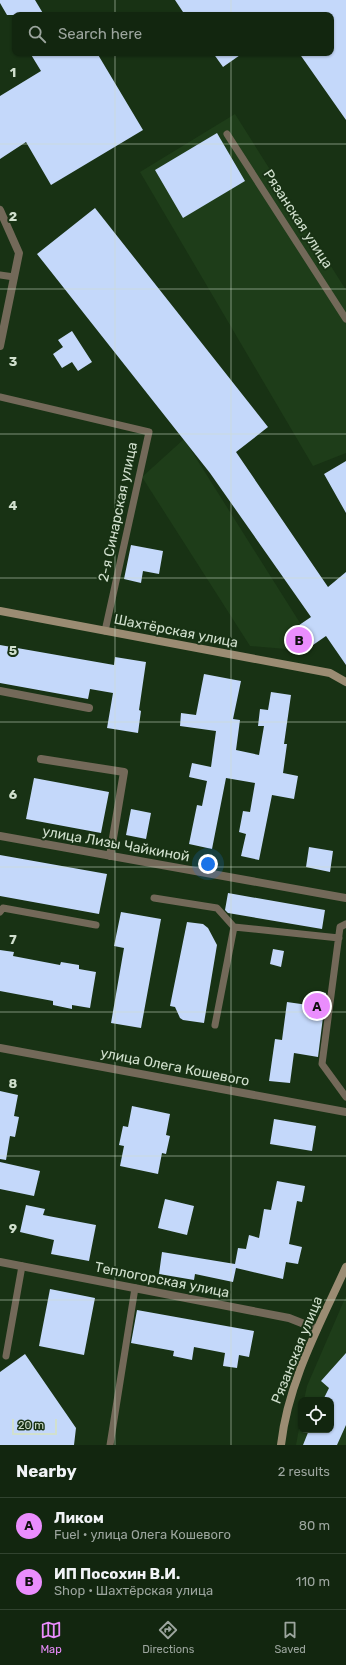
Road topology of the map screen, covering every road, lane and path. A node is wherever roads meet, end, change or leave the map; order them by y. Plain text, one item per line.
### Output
1 (227, 134) dead end
2 (0, 210) edge
3 (0, 275) edge
4 (14, 277) junction
5 (346, 319) edge
6 (2, 329) edge
7 (0, 346) edge
8 (0, 397) edge
9 (0, 611) edge
10 (105, 631) junction
11 (346, 682) edge
12 (0, 691) edge
13 (89, 708) dead end
14 (41, 759) dead end
15 (0, 836) edge
16 (110, 856) junction
17 (154, 898) dead end
18 (346, 898) edge
19 (0, 912) edge
20 (346, 924) edge
21 (96, 925) dead end
22 (234, 927) junction
23 (338, 938) junction
24 (215, 1025) dead end
25 (0, 1048) edge
26 (346, 1097) edge
27 (346, 1112) edge
28 (0, 1262) edge
29 (22, 1266) junction
30 (346, 1267) edge
31 (135, 1288) junction
32 (317, 1329) junction
33 (6, 1356) dead end
34 (110, 1445) edge
35 (281, 1445) edge

1 - 5 lane, Рязанская улица
2 - 4 street
3 - 4 lane
4 - 6 street
6 - 7 street
8 - 10 lane, 2-я Синарская улица
9 - 10 main road, Шахтёрская улица
10 - 11 main road, Шахтёрская улица
12 - 13 street
14 - 16 street
15 - 16 street, улица Лизы Чайкиной
16 - 18 street, улица Лизы Чайкиной
17 - 22 lane
19 - 21 lane
20 - 23 lane
22 - 23 lane
22 - 24 lane
23 - 26 lane
25 - 27 street, улица Олега Кошевого
28 - 29 street, Теплогорская улица
29 - 31 street, Теплогорская улица
29 - 33 lane
30 - 32 main road, Рязанская улица
31 - 32 street, Теплогорская улица
31 - 34 lane
32 - 35 main road, Рязанская улица

